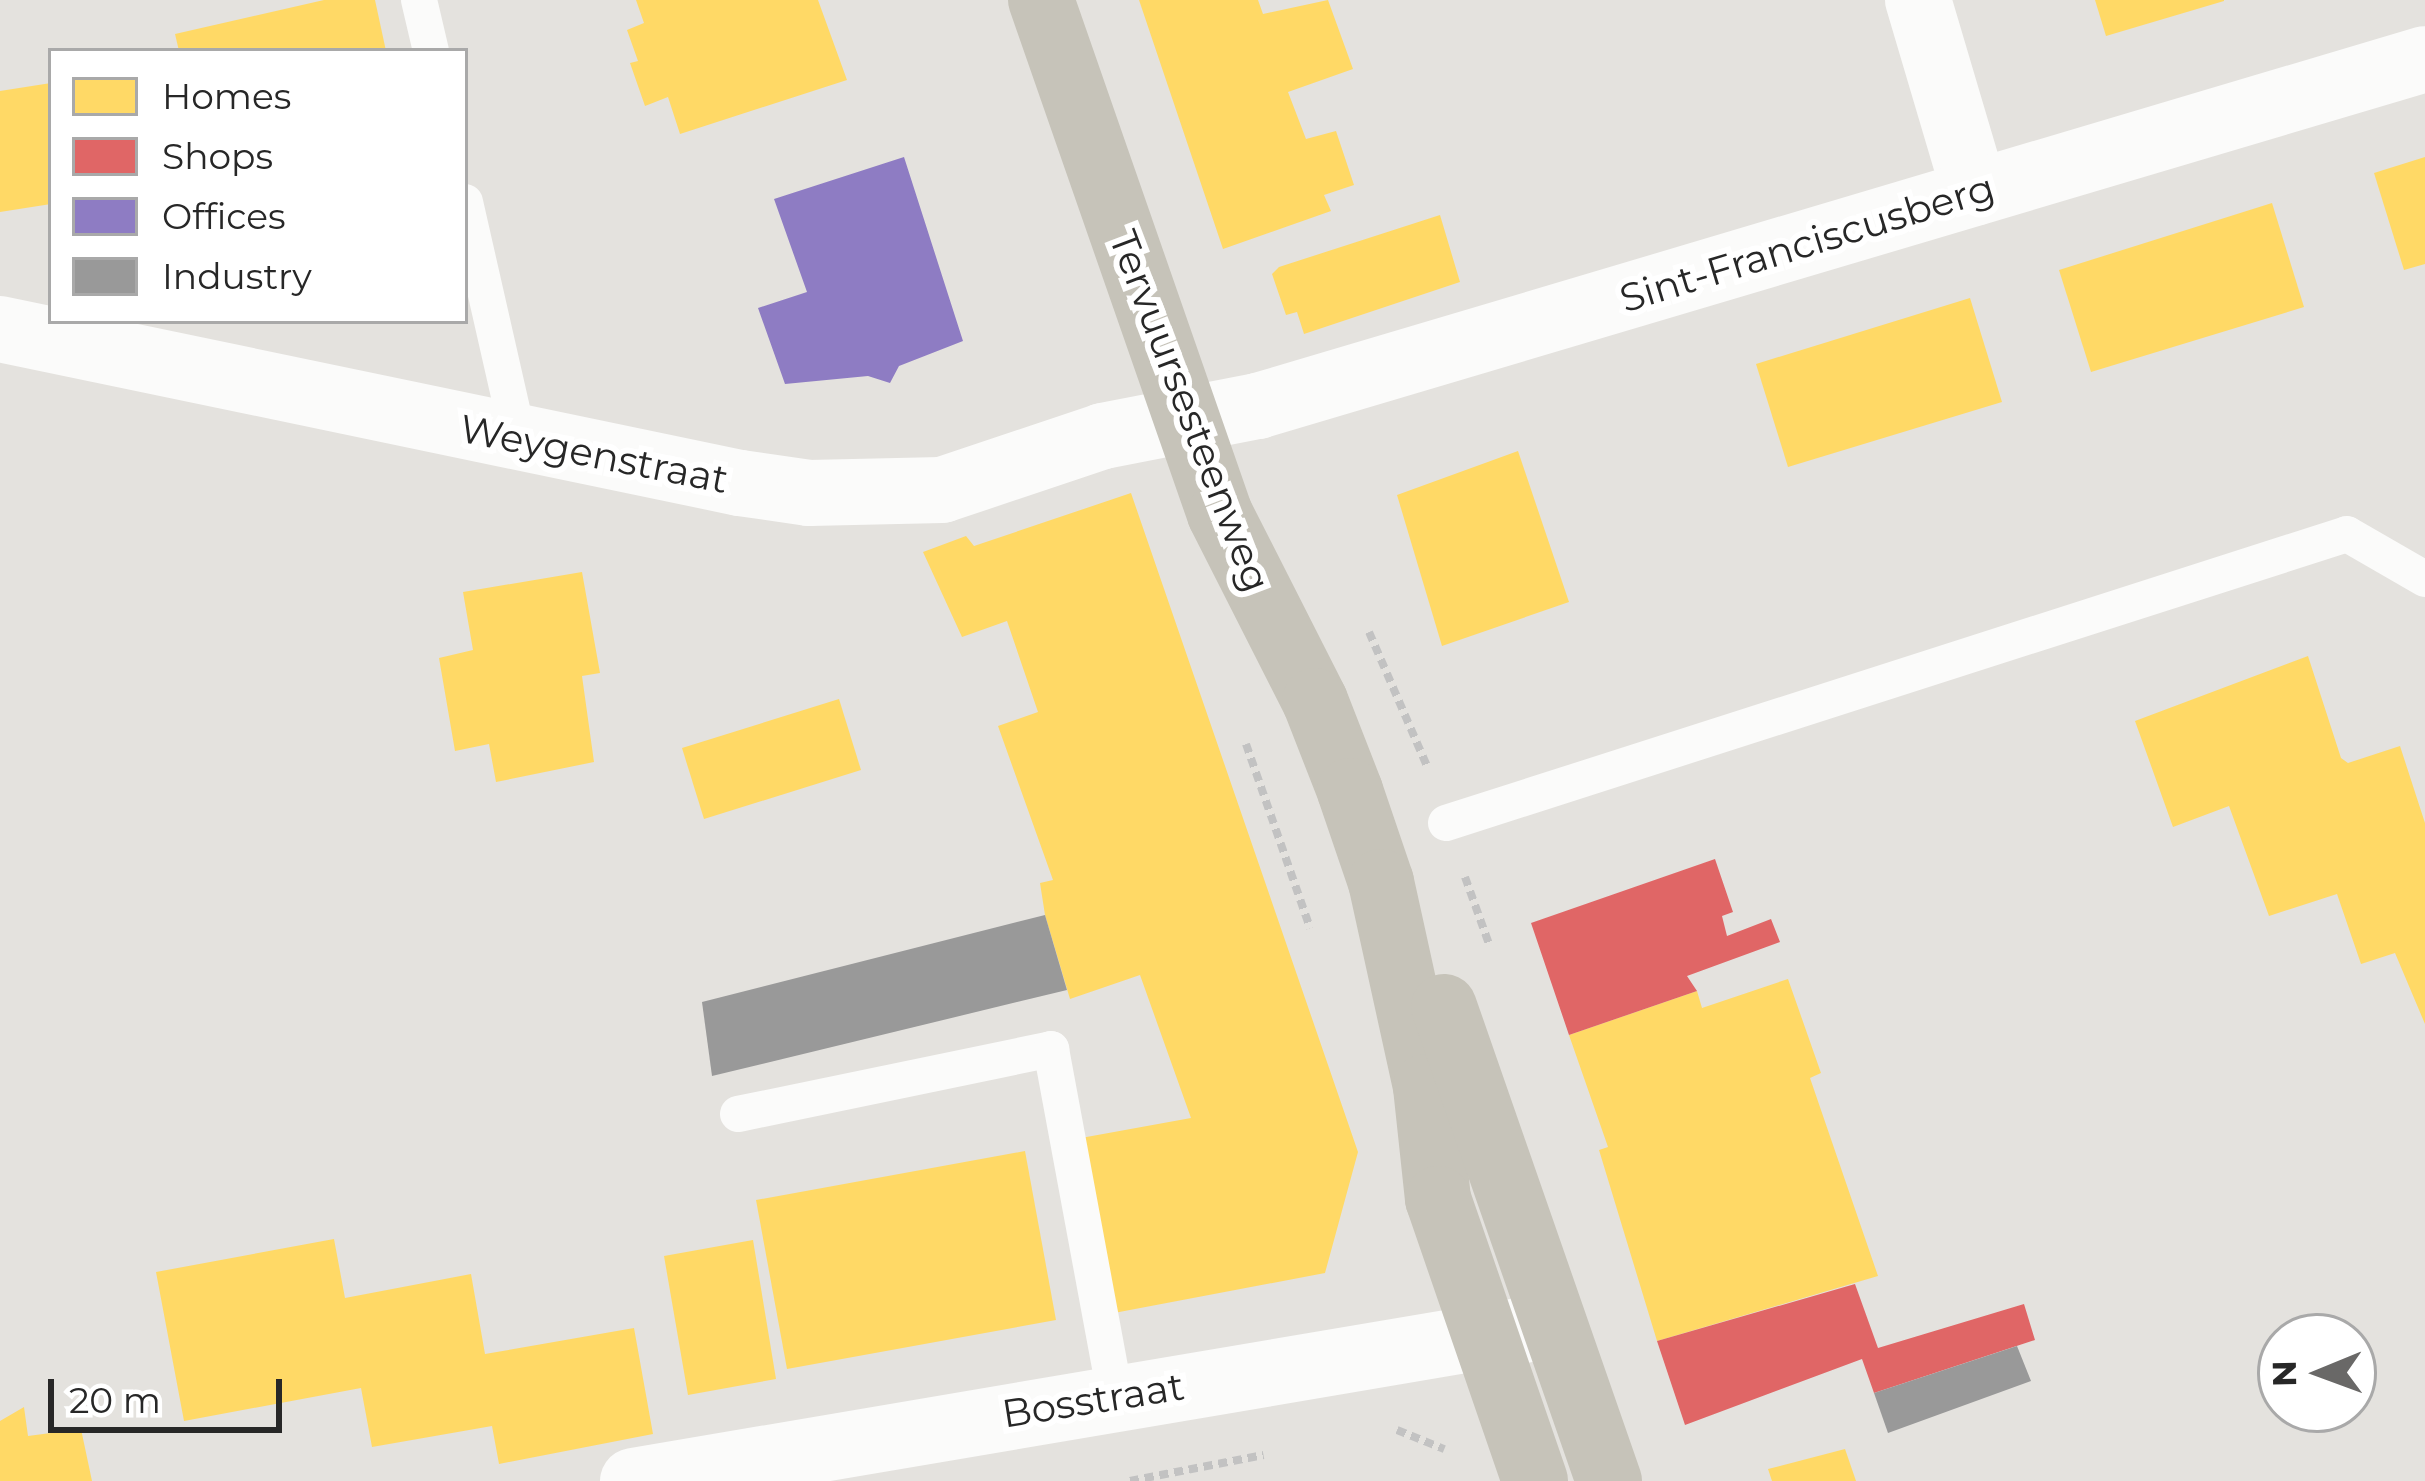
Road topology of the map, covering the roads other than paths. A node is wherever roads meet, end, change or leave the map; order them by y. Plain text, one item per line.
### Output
1 (419, 0) edge
2 (1041, 0) edge
3 (1918, 0) edge
4 (430, 48) edge
5 (2425, 59) edge
6 (1975, 193) junction
7 (468, 215) edge
8 (0, 329) edge
9 (1186, 419) junction
10 (519, 440) junction
11 (2425, 579) edge
12 (1446, 823) dead end
13 (1381, 882) junction
14 (738, 1114) dead end
15 (1553, 1325) junction
16 (1485, 1336) junction
17 (1114, 1396) junction
18 (634, 1481) edge
19 (1535, 1481) edge
20 (1610, 1481) edge

1 - 4 lane
2 - 9 main road, Tervuursesteenweg
3 - 6 street
5 - 6 street, Sint-Franciscusberg
6 - 9 street, Sint-Franciscusberg
7 - 10 lane
8 - 10 street, Weygenstraat
9 - 10 street, Weygenstraat
9 - 13 main road, Tervuursesteenweg
11 - 12 lane
13 - 15 main road, Tervuursesteenweg
13 - 16 main road, Tervuursesteenweg
14 - 17 lane
15 - 16 street, Bosstraat
15 - 20 main road, Tervuursesteenweg
16 - 17 street, Bosstraat
16 - 19 main road, Tervuursesteenweg
17 - 18 street, Bosstraat

